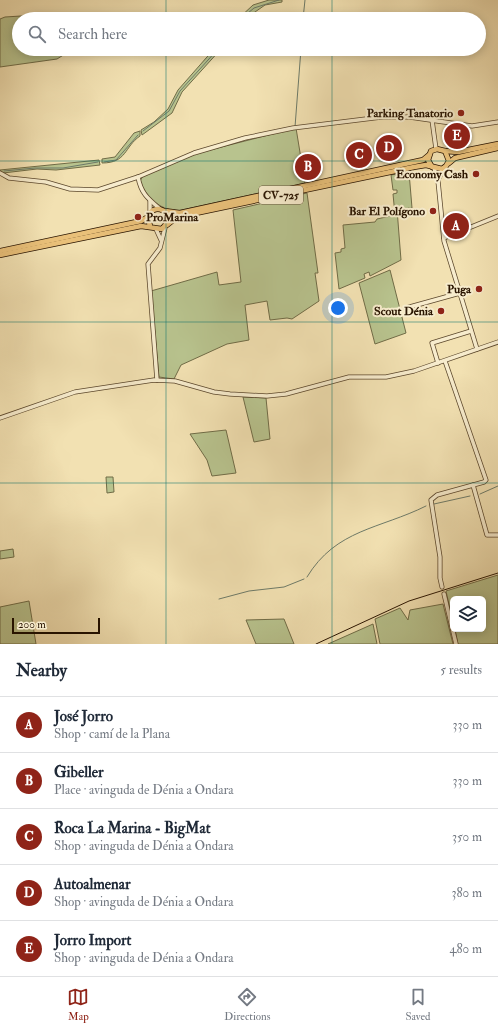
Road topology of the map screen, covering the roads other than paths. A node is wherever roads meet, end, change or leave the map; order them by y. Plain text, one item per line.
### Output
1 (432, 120) junction
2 (498, 122) edge
3 (498, 144) edge
4 (498, 148) edge
5 (436, 149) junction
6 (446, 151) junction
7 (429, 155) junction
8 (446, 166) junction
9 (433, 168) junction
10 (0, 173) edge
11 (138, 177) junction
12 (438, 181) junction
13 (150, 200) junction
14 (160, 209) junction
15 (165, 211) junction
16 (149, 215) junction
17 (498, 216) edge
18 (150, 226) junction
19 (166, 226) junction
20 (156, 230) junction
21 (444, 238) junction
22 (162, 243) junction
23 (0, 251) edge
24 (0, 255) edge
25 (460, 293) junction
26 (406, 308) dead end
27 (471, 331) junction
28 (498, 342) edge
29 (477, 349) junction
30 (445, 361) junction
31 (438, 363) junction
32 (157, 380) junction
33 (0, 418) edge
34 (473, 485) junction
35 (498, 534) edge
36 (442, 587) dead end
37 (444, 594) dead end
38 (456, 644) edge

1 - 2 street
1 - 5 street
1 - 11 street
3 - 6 main road
4 - 8 main road, CV-725
5 - 6 main road
5 - 7 main road, CV-725
6 - 8 main road
7 - 9 main road
7 - 15 main road, CV-725
8 - 9 main road, CV-725
8 - 12 street
9 - 12 street
9 - 19 main road, CV-725
10 - 11 street
11 - 13 street
12 - 21 street
13 - 14 street
13 - 16 street
14 - 15 main road, CV-725
14 - 16 main road
15 - 19 main road
16 - 18 main road
16 - 23 main road
17 - 21 street
18 - 20 main road
18 - 24 main road
19 - 20 main road, CV-725
19 - 22 street
20 - 22 street
21 - 25 street
22 - 32 street
25 - 26 street
25 - 27 street
27 - 29 street
27 - 31 street
28 - 29 street
29 - 30 street
30 - 31 street
30 - 34 street
31 - 32 street
32 - 33 street
34 - 35 street
34 - 36 street
37 - 38 street

